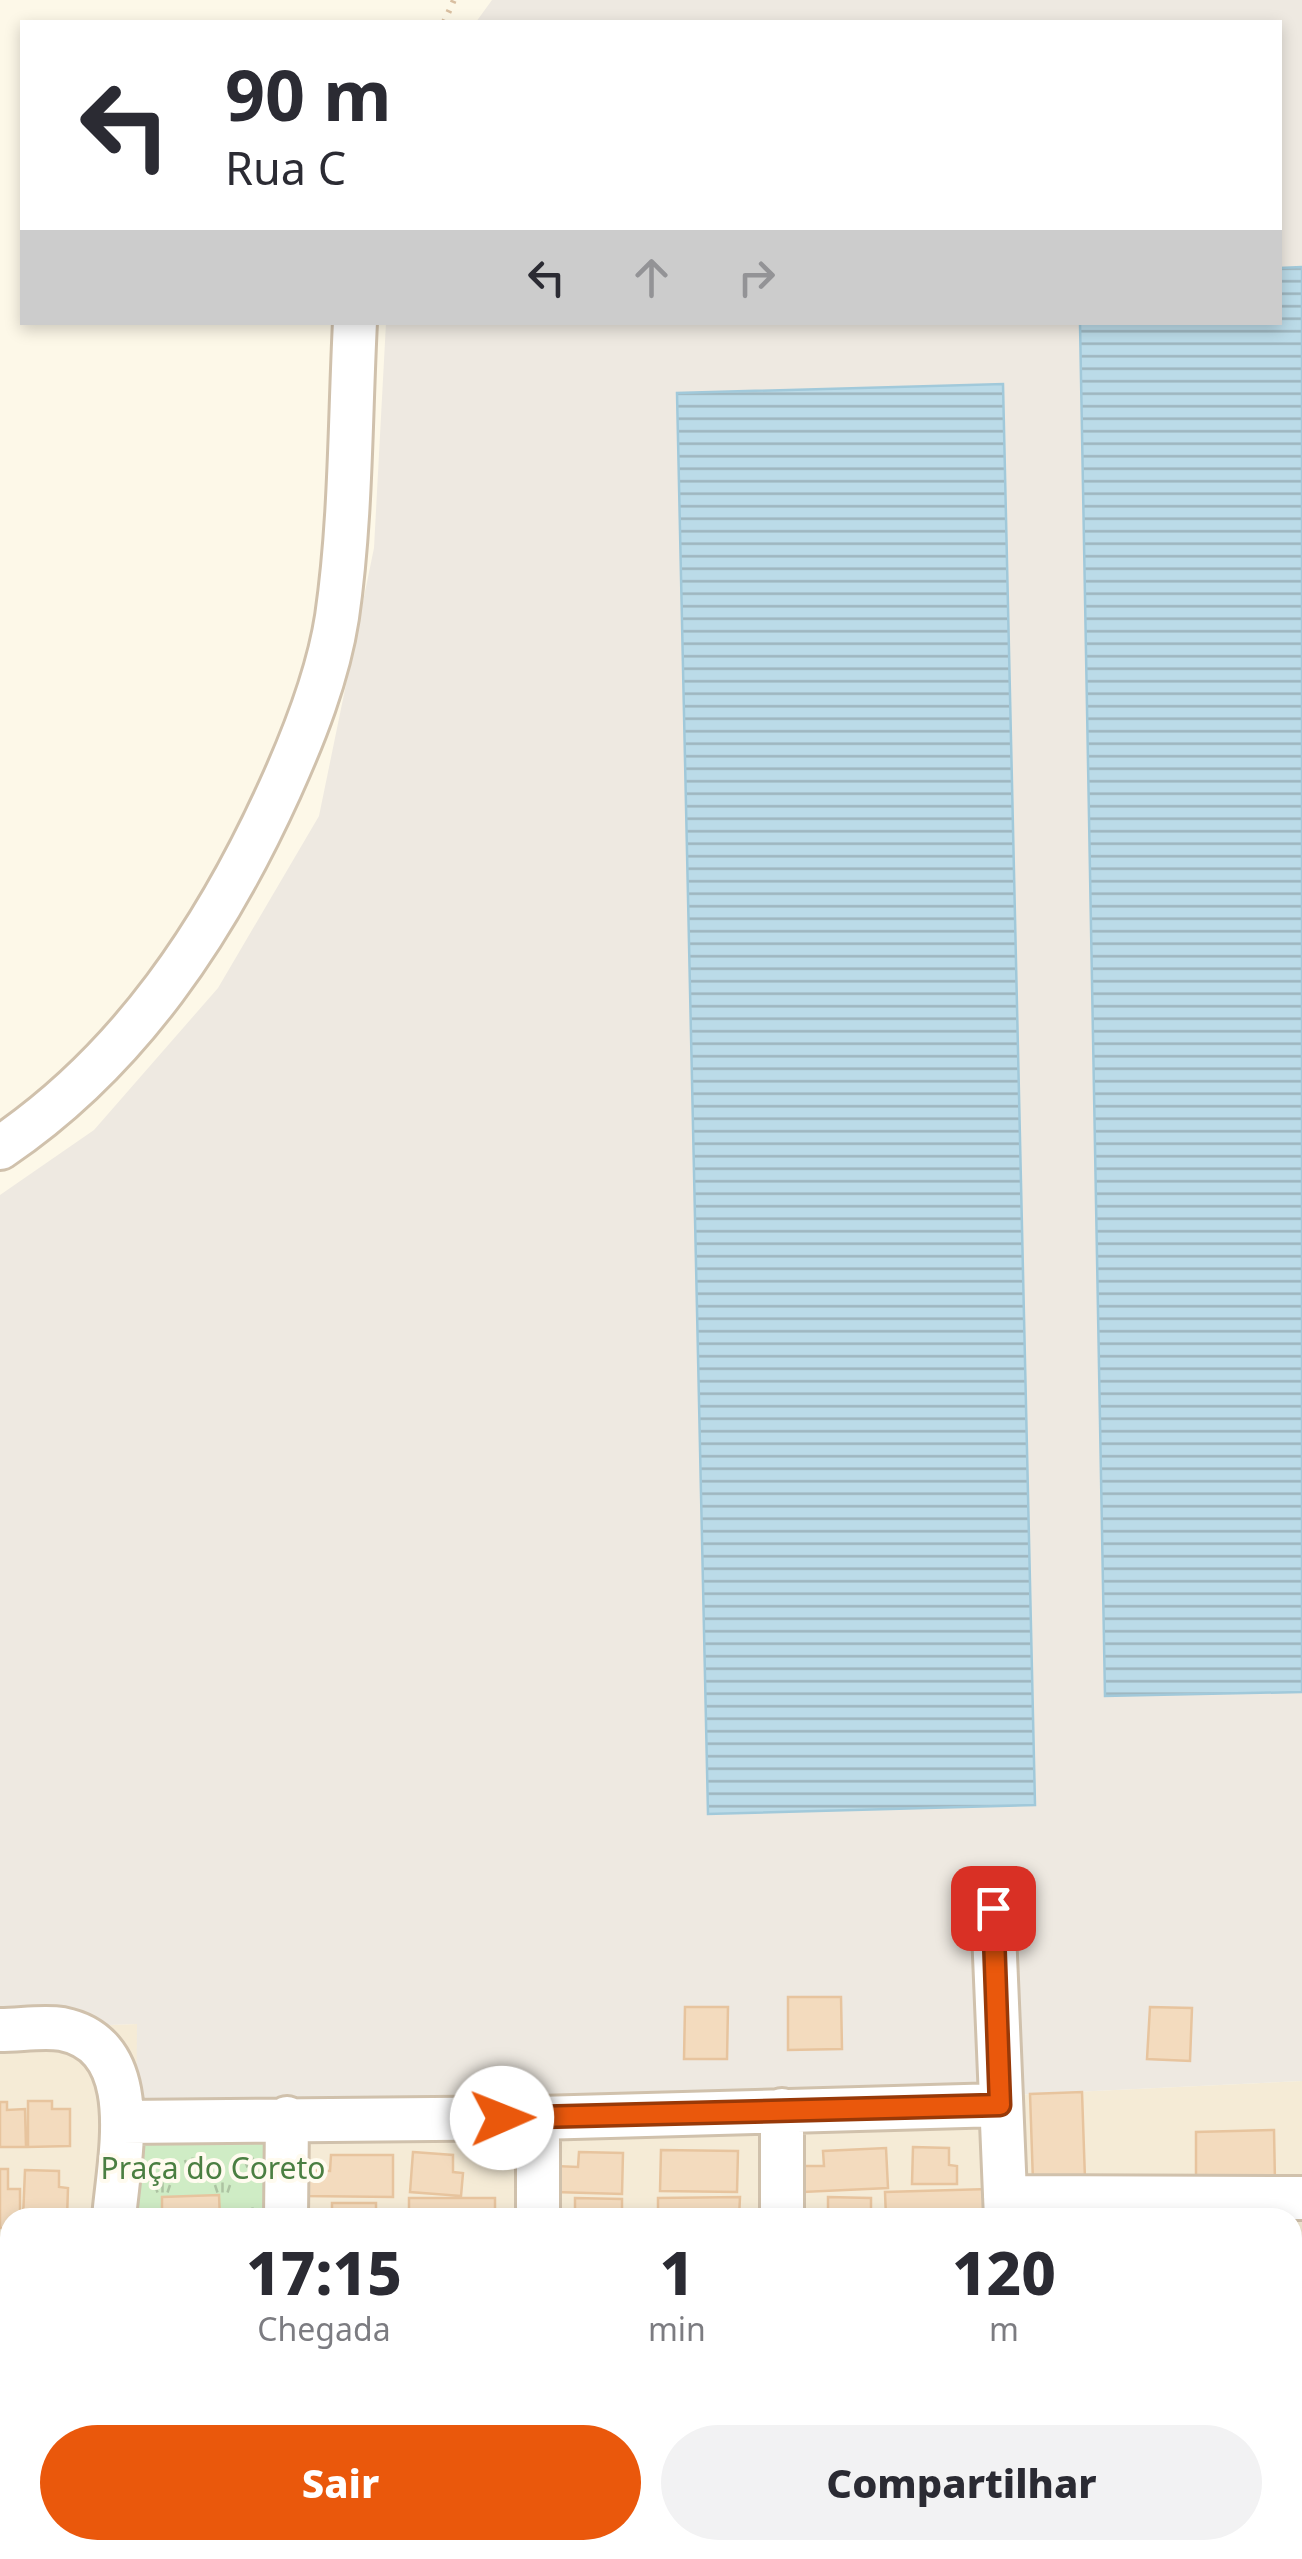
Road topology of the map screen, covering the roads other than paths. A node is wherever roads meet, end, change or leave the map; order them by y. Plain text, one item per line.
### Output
1 (355, 325) edge
2 (0, 1148) edge
3 (993, 1908) dead end
4 (0, 2030) edge
5 (1000, 2105) junction
6 (782, 2110) junction
7 (287, 2118) junction
8 (538, 2118) junction
9 (122, 2122) junction
10 (1302, 2198) edge
11 (1006, 2207) edge
12 (115, 2208) edge
13 (286, 2208) edge
14 (538, 2208) edge
15 (782, 2208) edge

1 - 2 street
3 - 5 street
4 - 9 street
5 - 6 street
5 - 11 street
6 - 8 street
6 - 15 street
7 - 8 street
7 - 9 street
7 - 13 street
8 - 14 street
9 - 12 street
10 - 11 street

